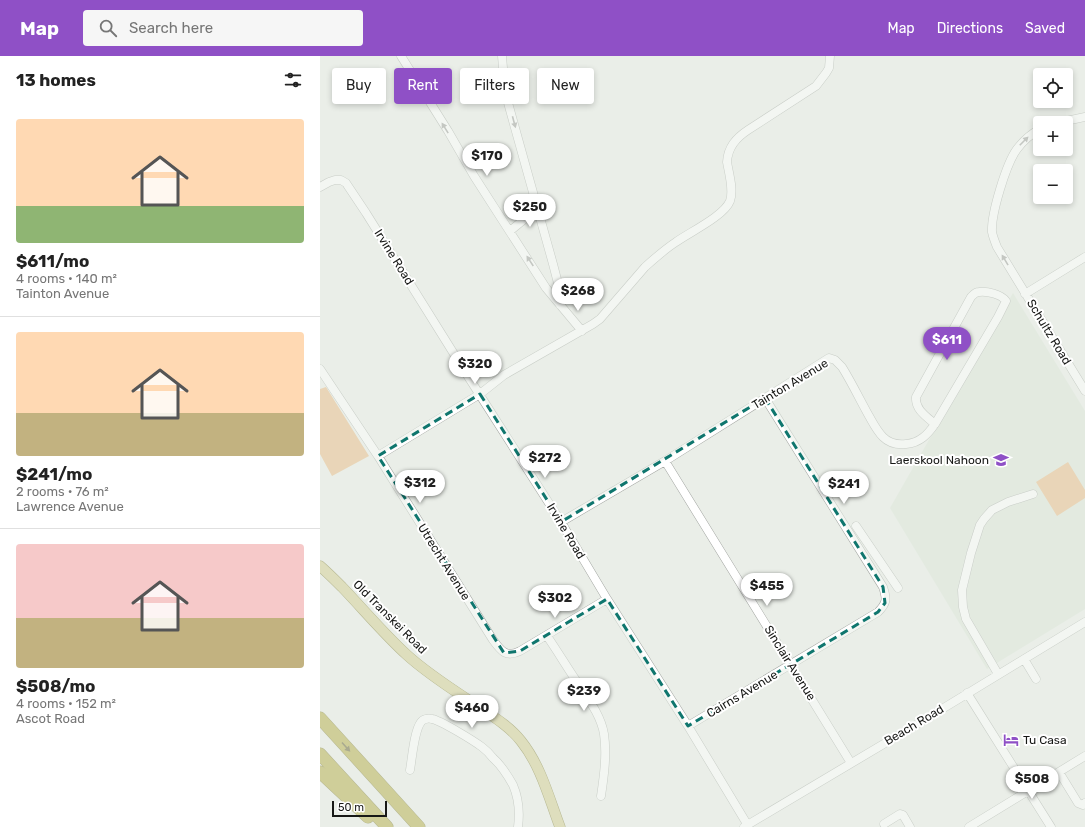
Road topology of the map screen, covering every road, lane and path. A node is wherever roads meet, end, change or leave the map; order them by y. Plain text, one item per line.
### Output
1 (401, 56) edge
2 (502, 56) edge
3 (830, 56) edge
4 (1085, 117) edge
5 (1073, 120) edge
6 (1033, 133) edge
7 (320, 187) edge
8 (538, 208) junction
9 (510, 231) junction
10 (1085, 257) edge
11 (1025, 294) junction
12 (560, 305) junction
13 (582, 331) junction
14 (320, 369) edge
15 (1084, 388) edge
16 (480, 394) junction
17 (766, 398) junction
18 (936, 424) junction
19 (378, 456) junction
20 (665, 461) junction
21 (1032, 494) dead end
22 (561, 522) junction
23 (856, 526) dead end
24 (884, 565) junction
25 (320, 566) edge
26 (873, 572) junction
27 (898, 588) dead end
28 (606, 599) junction
29 (1085, 622) edge
30 (547, 636) junction
31 (1024, 659) junction
32 (790, 664) junction
33 (998, 674) junction
34 (1036, 679) dead end
35 (967, 693) junction
36 (320, 718) edge
37 (688, 726) junction
38 (320, 754) edge
39 (1085, 756) edge
40 (851, 763) junction
41 (410, 770) dead end
42 (320, 772) edge
43 (1059, 772) junction
44 (1029, 790) junction
45 (601, 796) dead end
46 (1085, 803) edge
47 (884, 824) dead end
48 (745, 826) edge
49 (379, 827) edge
50 (387, 827) edge
51 (419, 827) edge
52 (518, 827) edge
53 (560, 827) edge
54 (910, 827) edge
55 (969, 827) edge
56 (1051, 827) edge

9 -> 1 street
2 -> 8 street
3 - 13 street
4 - 5 street
11 -> 6 street, Schultz Road
7 - 16 street, Irvine Road
8 - 9 street
8 - 12 street
12 -> 9 street
10 - 11 street
11 - 15 street, Schultz Road
12 - 13 street
13 - 16 street
14 - 19 street, Utrecht Avenue
16 - 19 street
16 - 22 street, Irvine Road
17 - 18 street, Tainton Avenue
17 - 20 street, Tainton Avenue
17 - 26 street
18 - 18 street, Tainton Avenue
19 - 30 street, Utrecht Avenue
20 - 22 street, Tainton Avenue
20 - 32 street, Sinclair Avenue
21 - 33 street
22 - 28 street, Irvine Road
23 - 24 street
24 - 26 street
24 - 27 street
25 - 53 main road, Old Transkei Road
26 - 32 street, Cairns Avenue
28 - 30 street
28 - 37 street, Irvine Road
29 - 31 street, Beach Road
30 - 45 street
31 - 33 street, Beach Road
31 - 34 street
32 - 37 street, Cairns Avenue
32 - 40 street, Sinclair Avenue
33 - 35 street, Beach Road
35 - 40 street, Beach Road
35 - 44 street
36 -> 51 highway
37 - 48 street, Irvine Road
38 - 50 highway
39 - 43 street
40 - 48 street, Beach Road
41 - 52 street
42 - 49 highway
43 - 44 street
43 - 46 street
44 - 55 street
44 - 56 street
47 - 54 street

